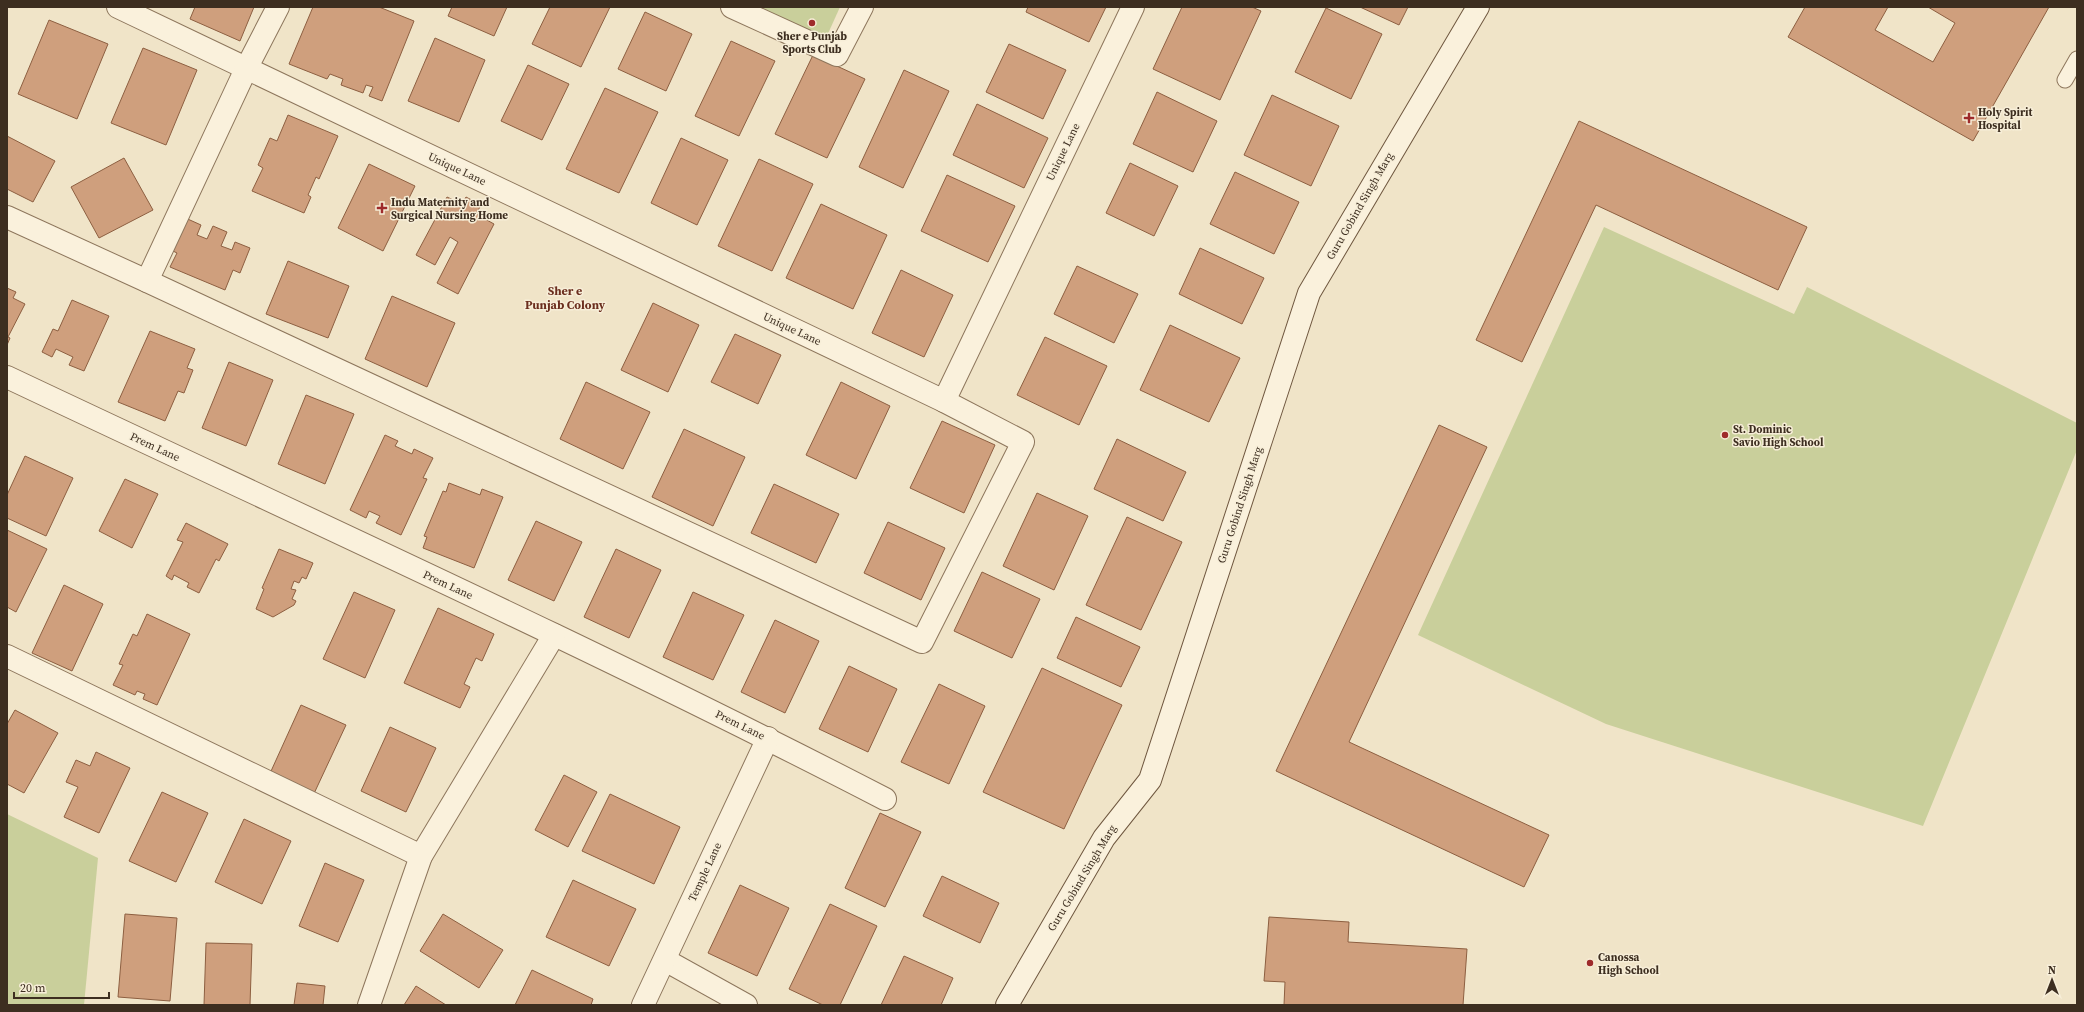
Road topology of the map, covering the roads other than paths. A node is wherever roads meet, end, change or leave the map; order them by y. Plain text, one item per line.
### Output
1 (118, 7) edge
2 (278, 7) edge
3 (732, 7) edge
4 (862, 7) edge
5 (1133, 7) edge
6 (1478, 7) edge
7 (2077, 59) edge
8 (246, 69) junction
9 (2065, 80) dead end
10 (7, 217) edge
11 (147, 281) junction
12 (7, 377) edge
13 (944, 401) junction
14 (554, 635) junction
15 (7, 656) edge
16 (768, 738) junction
17 (885, 799) dead end
18 (421, 856) junction
19 (665, 960) junction
20 (369, 1005) edge
21 (643, 1005) edge
22 (746, 1005) edge
23 (1007, 1005) edge

1 - 8 street, Unique Lane
2 - 8 street
3 - 4 street
5 - 13 street, Unique Lane
6 - 23 street, Guru Gobind Singh Marg
7 - 9 lane
8 - 11 street
8 - 13 street, Unique Lane
10 - 11 street
11 - 13 street
12 - 14 street, Prem Lane
14 - 16 street, Prem Lane
14 - 18 street
15 - 18 street
16 - 17 street, Prem Lane
16 - 19 street, Temple Lane
18 - 20 street
19 - 21 street, Temple Lane
19 - 22 street

